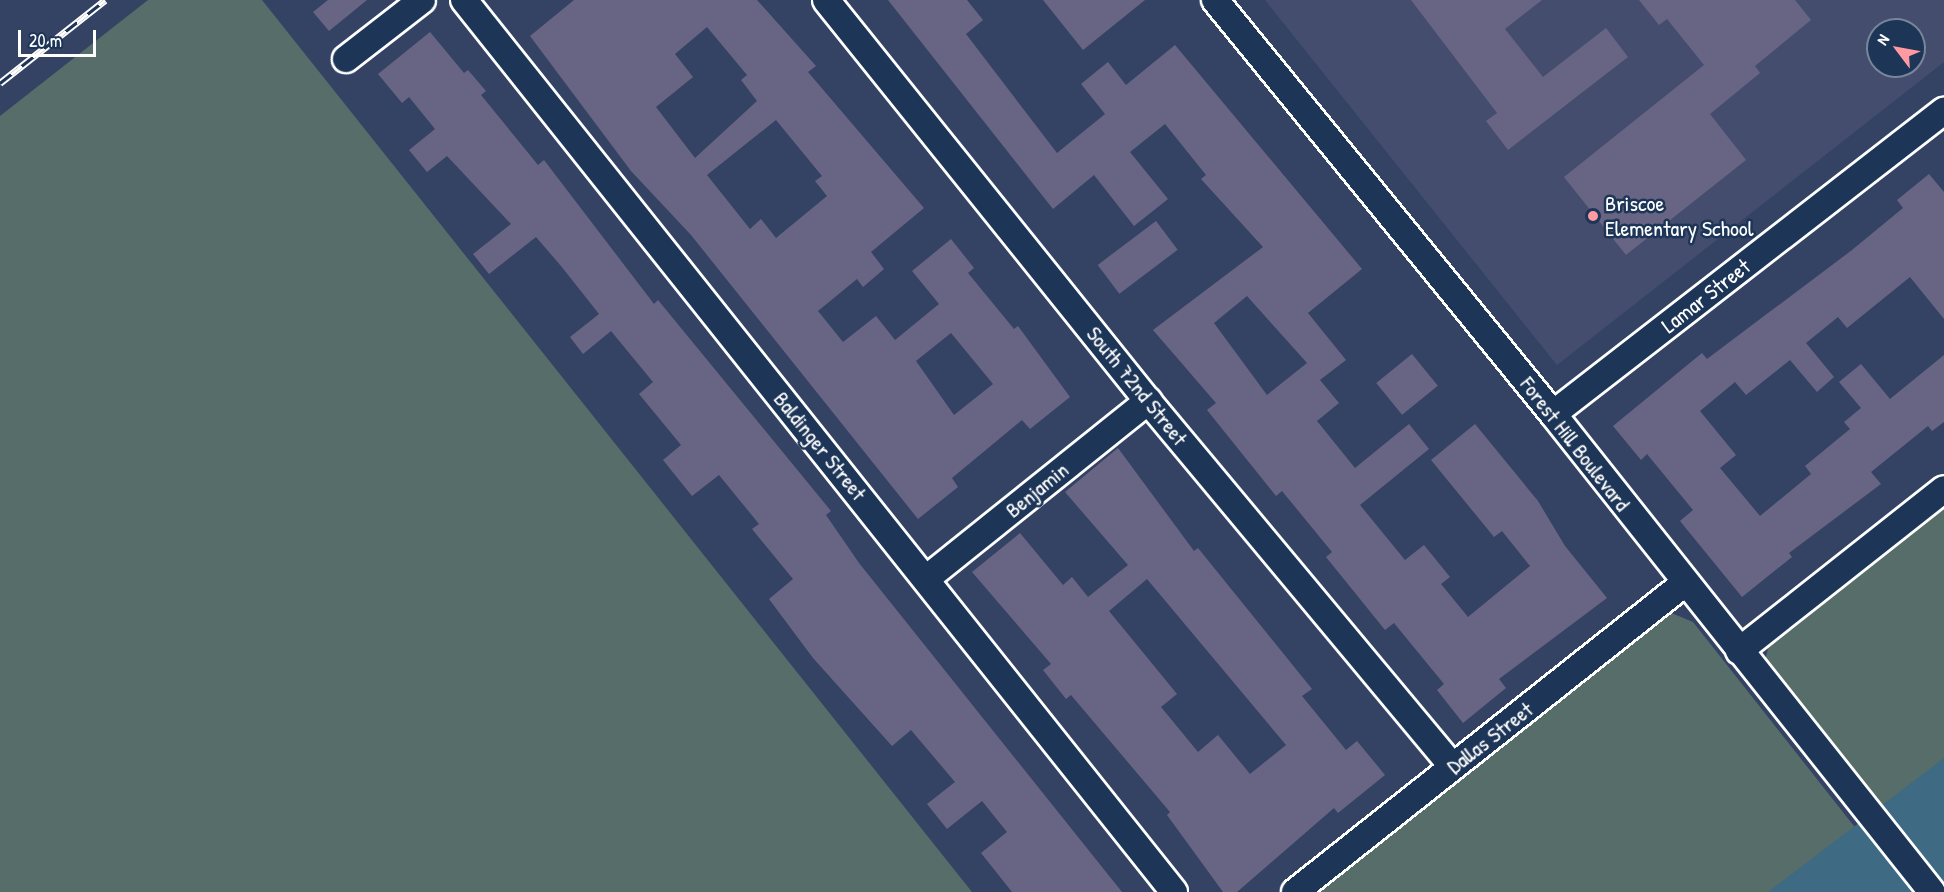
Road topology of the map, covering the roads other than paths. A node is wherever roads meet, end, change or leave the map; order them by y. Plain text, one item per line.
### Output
1 (422, 0) edge
2 (464, 0) edge
3 (826, 0) edge
4 (1215, 0) edge
5 (346, 59) dead end
6 (1944, 111) edge
7 (1148, 401) junction
8 (1553, 414) junction
9 (1944, 489) edge
10 (927, 579) junction
11 (1684, 584) junction
12 (1739, 651) junction
13 (1453, 767) junction
14 (1174, 892) edge
15 (1295, 892) edge
16 (1932, 892) edge

1 - 5 street
2 - 10 street, Baldinger Street
3 - 7 street, South 72nd Street
4 - 8 street, Forest Hill Boulevard
6 - 8 street, Lamar Street
7 - 10 street, Benjamin
7 - 13 street, South 72nd Street
8 - 11 street, Forest Hill Boulevard
9 - 12 street
10 - 14 street, Baldinger Street
11 - 12 street, Forest Hill Boulevard
11 - 13 street, Dallas Street
12 - 16 street, Forest Hill Boulevard
13 - 15 street, Dallas Street

